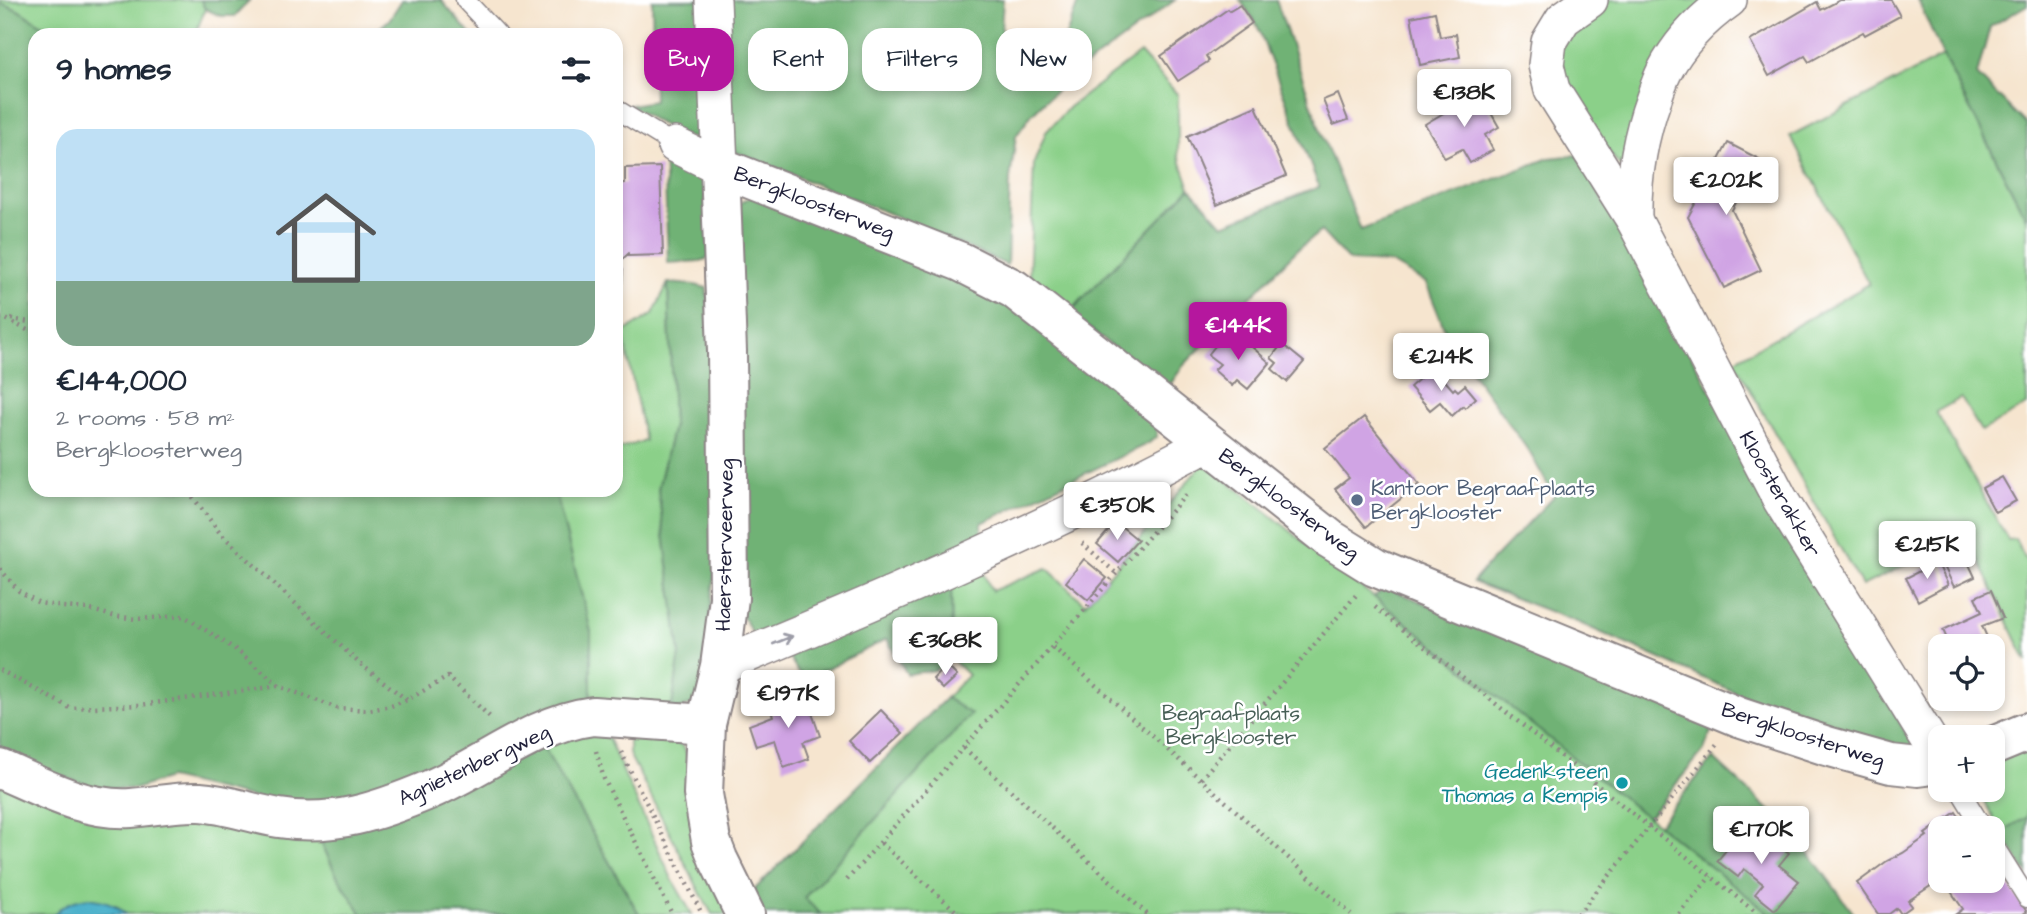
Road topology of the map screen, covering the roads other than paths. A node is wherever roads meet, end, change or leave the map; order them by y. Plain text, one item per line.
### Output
1 (465, 0) edge
2 (713, 0) edge
3 (1590, 0) edge
4 (1728, 0) edge
5 (491, 28) edge
6 (623, 113) edge
7 (674, 145) joint
8 (720, 167) junction
9 (1634, 220) junction
10 (1208, 443) junction
11 (720, 666) junction
12 (706, 724) junction
13 (2027, 732) edge
14 (1928, 741) edge
15 (2005, 741) edge
16 (1928, 765) edge
17 (0, 769) edge
18 (2005, 863) edge
19 (2027, 898) edge
20 (745, 914) edge

1 - 5 lane
2 - 8 street, Haersterveerweg
3 - 9 street, Kloosterakker
4 - 9 street, Kloosterakker
6 - 7 lane
7 - 8 street
8 - 10 street, Bergkloosterweg
8 - 11 street, Haersterveerweg
9 - 14 street, Kloosterakker
11 -> 10 street
10 - 16 street, Bergkloosterweg
11 - 12 street, Haersterveerweg
12 - 17 street, Agnietenbergweg
12 - 20 street, Haersterveerweg
13 - 15 street
18 - 19 lane

